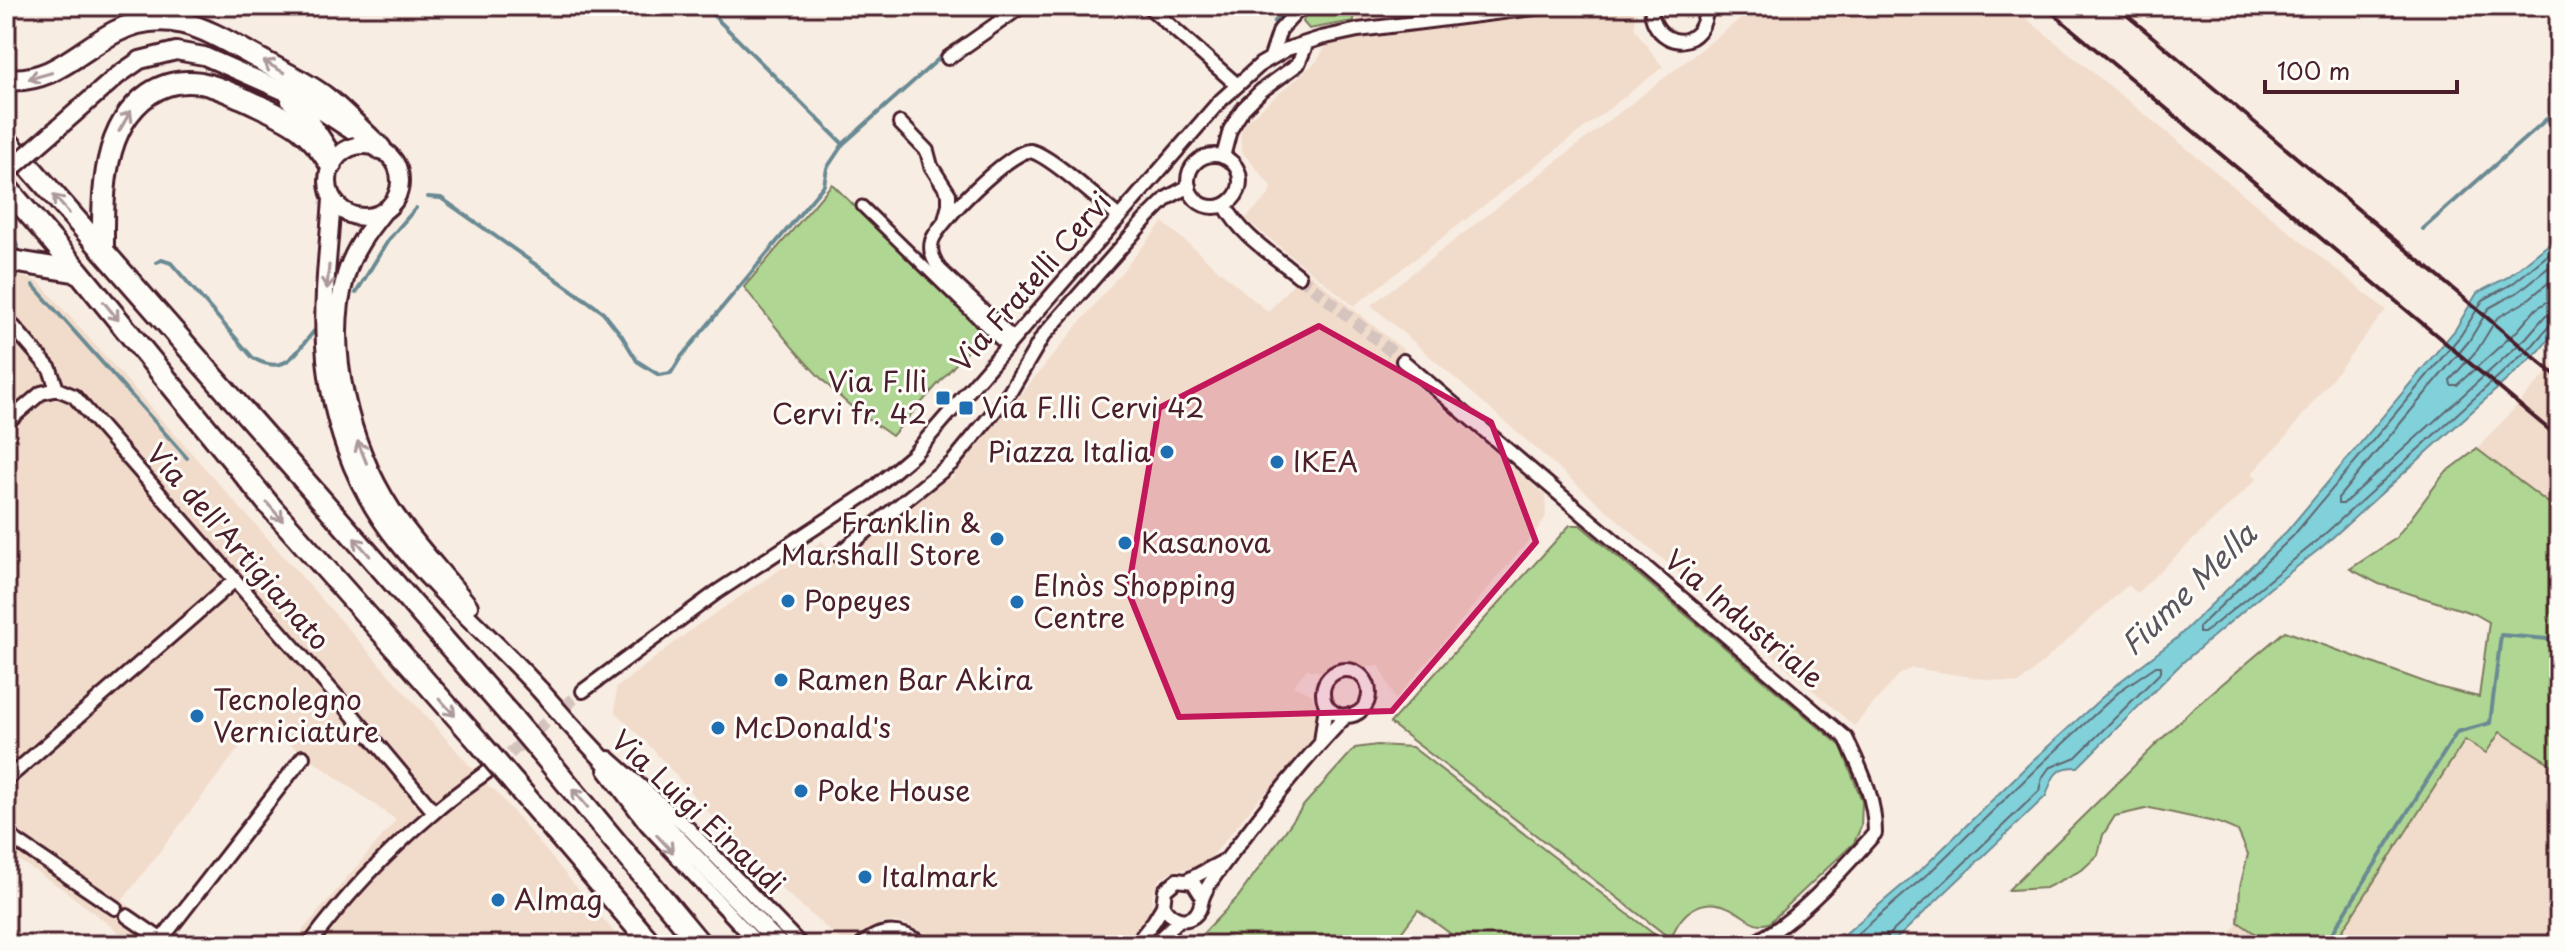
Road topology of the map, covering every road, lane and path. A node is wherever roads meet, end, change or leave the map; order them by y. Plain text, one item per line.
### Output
1 (1022, 6) edge
2 (1148, 6) edge
3 (1302, 6) edge
4 (1551, 6) edge
5 (1651, 6) edge
6 (1706, 8) edge
7 (1307, 43) junction
8 (1271, 57) junction
9 (948, 58) dead end
10 (6, 79) edge
11 (1236, 84) junction
12 (277, 90) junction
13 (900, 123) dead end
14 (6, 140) edge
15 (375, 147) junction
16 (1223, 157) junction
17 (333, 162) junction
18 (6, 173) edge
19 (1189, 186) junction
20 (6, 187) edge
21 (332, 199) junction
22 (1225, 205) junction
23 (862, 206) dead end
24 (383, 212) junction
25 (1119, 217) junction
26 (944, 223) junction
27 (103, 251) junction
28 (6, 260) edge
29 (79, 272) junction
30 (1299, 276) tunnel mouth
31 (6, 318) edge
32 (1010, 343) junction
33 (1403, 361) tunnel mouth
34 (57, 389) junction
35 (6, 423) edge
36 (837, 555) dead end
37 (235, 580) junction
38 (505, 651) junction
39 (583, 691) tunnel mouth
40 (1326, 705) junction
41 (1347, 715) junction
42 (583, 738) junction
43 (1321, 742) junction
44 (303, 757) dead end
45 (496, 765) tunnel mouth
46 (6, 780) edge
47 (434, 812) junction
48 (6, 834) edge
49 (1227, 859) junction
50 (1188, 880) junction
51 (1202, 896) junction
52 (1163, 906) junction
53 (115, 908) dead end
54 (127, 916) dead end
55 (1180, 919) junction
56 (165, 942) edge
57 (309, 945) edge
58 (652, 945) edge
59 (701, 945) edge
60 (759, 945) edge
61 (780, 945) edge
62 (801, 945) edge
63 (862, 945) edge
64 (924, 945) edge
65 (1135, 945) edge
66 (1153, 945) edge
67 (1747, 945) edge

1 - 9 street
2 - 11 street
3 - 8 street
4 - 7 street, Via Fratelli Cervi
5 - 6 street
7 - 8 street, Via Fratelli Cervi
7 - 16 street
8 - 11 street, Via Fratelli Cervi
15 -> 10 highway
11 - 25 street, Via Fratelli Cervi
12 - 15 street
12 - 17 street
12 - 18 street, bridge
13 - 26 street
27 -> 14 highway
15 - 17 street
15 - 24 street
16 - 19 street
16 - 22 street
17 - 21 street
27 -> 17 highway
19 - 22 street
19 - 36 street
20 - 29 highway
21 - 24 street
21 -> 38 street
22 - 30 street
23 - 32 street
38 -> 24 street
25 - 26 street
25 - 32 street, Via Fratelli Cervi
26 - 32 street
59 -> 27 highway, bridge
28 - 29 highway
29 -> 58 highway, bridge
31 - 34 street, Via dell'Artigianato
32 - 39 street, Via Fratelli Cervi
33 - 67 street, Via Industriale
34 - 35 street
34 - 37 street, Via dell'Artigianato
37 - 46 street
37 - 47 street, Via dell'Artigianato
38 - 42 street, bridge
40 - 41 street
40 - 41 street
40 - 43 street
41 - 43 street
42 -> 60 street, Via Luigi Einaudi
42 - 61 street
42 - 62 street, Via Luigi Einaudi
43 - 49 street
44 - 56 street
45 - 47 street
47 - 57 street
48 - 53 street
49 - 50 street
49 - 51 street
50 - 51 street
50 - 52 street
51 - 55 street
52 - 55 street
52 - 65 street
54 - 56 street
55 - 66 street
63 - 64 street

